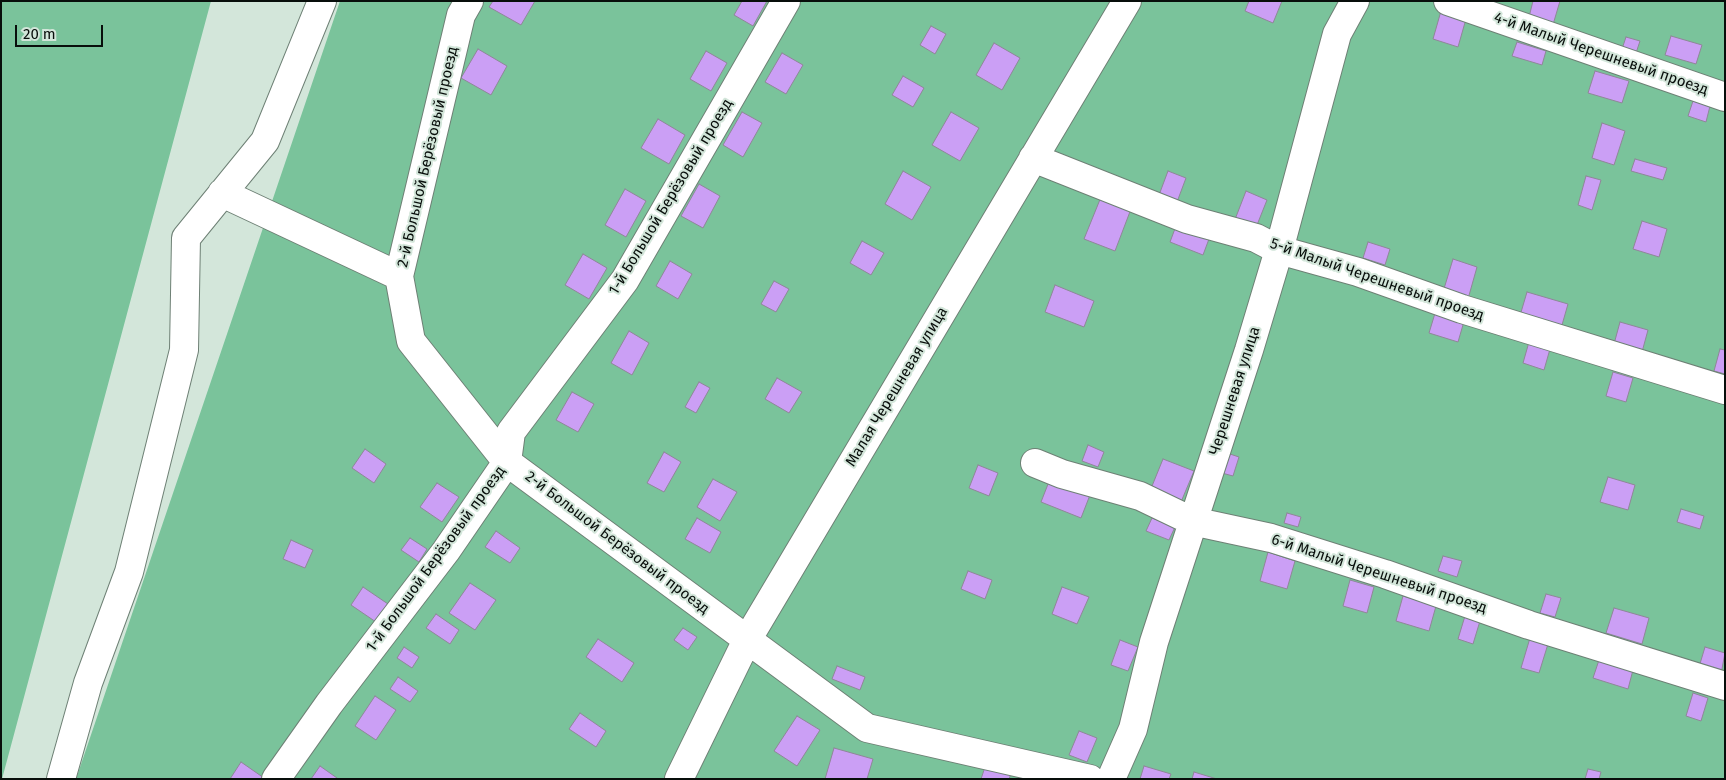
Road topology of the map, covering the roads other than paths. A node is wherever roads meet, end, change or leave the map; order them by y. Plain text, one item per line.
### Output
1 (322, 1) edge
2 (469, 1) edge
3 (786, 1) edge
4 (1127, 1) edge
5 (1355, 1) edge
6 (1448, 1) edge
7 (1725, 98) edge
8 (1033, 158) junction
9 (222, 194) junction
10 (1280, 250) junction
11 (399, 276) junction
12 (1725, 390) edge
13 (507, 462) junction
14 (1035, 463) dead end
15 (1192, 521) junction
16 (746, 640) junction
17 (1725, 686) edge
18 (60, 779) edge
19 (276, 779) edge
20 (679, 779) edge
21 (1090, 779) edge
22 (1112, 779) edge

1 - 9 lane
2 - 11 lane, 2-й Большой Берёзовый проезд
3 - 13 lane, 1-й Большой Берёзовый проезд
4 - 8 lane, Малая Черешневая улица
5 - 10 lane, Черешневая улица
6 - 7 lane, 4-й Малый Черешневый проезд
8 - 10 lane, 5-й Малый Черешневый проезд
8 - 16 lane, Малая Черешневая улица
9 - 11 lane
9 - 18 lane
10 - 12 lane, 5-й Малый Черешневый проезд
10 - 15 lane, Черешневая улица
11 - 13 lane, 2-й Большой Берёзовый проезд
13 - 16 lane, 2-й Большой Берёзовый проезд
13 - 19 lane, 1-й Большой Берёзовый проезд
14 - 15 lane, 6-й Малый Черешневый проезд
15 - 17 lane, 6-й Малый Черешневый проезд
15 - 22 lane, Черешневая улица
16 - 20 lane, Малая Черешневая улица
16 - 21 lane, 2-й Большой Берёзовый проезд

